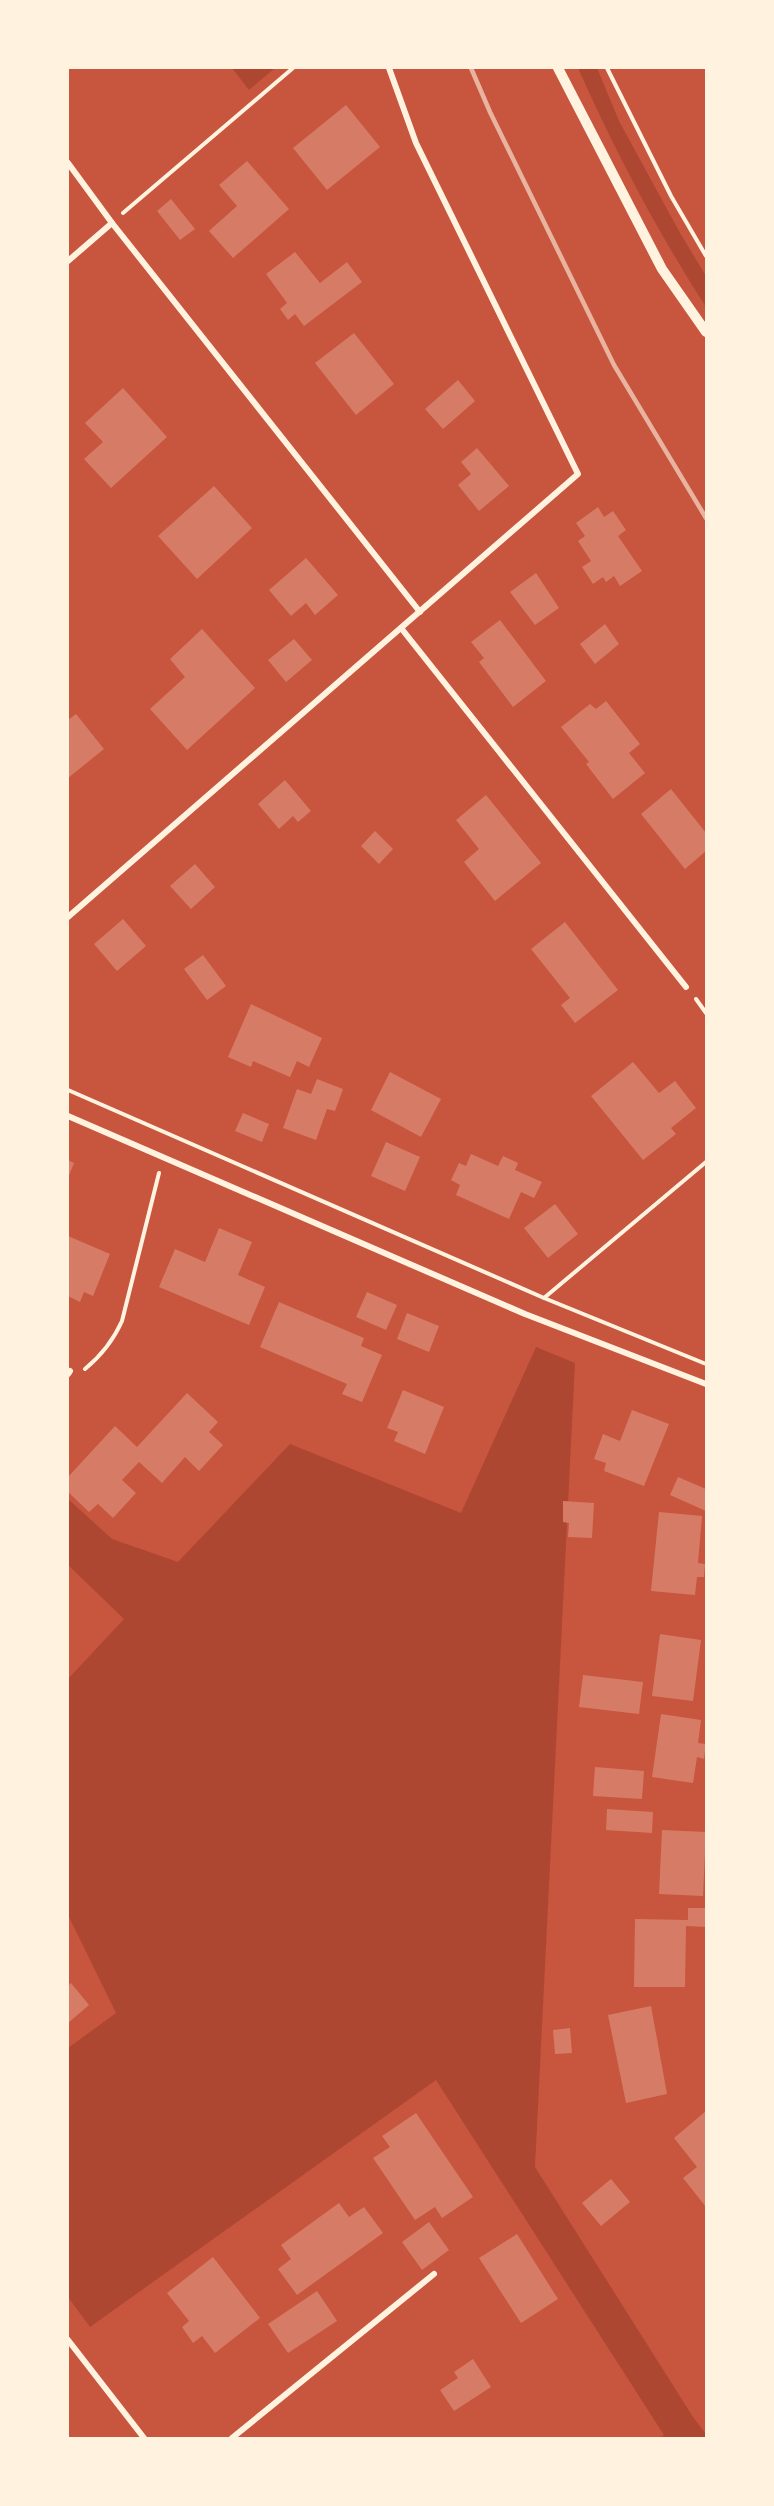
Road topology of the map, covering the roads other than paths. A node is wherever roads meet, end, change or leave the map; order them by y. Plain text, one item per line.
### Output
1 (389, 68) edge
2 (558, 68) edge
3 (68, 163) edge
4 (112, 223) junction
5 (68, 261) edge
6 (706, 332) edge
7 (420, 612) junction
8 (401, 628) junction
9 (68, 917) edge
10 (687, 987) dead end
11 (68, 1116) edge
12 (706, 1384) edge
13 (434, 2274) dead end
14 (68, 2340) edge
15 (144, 2439) edge
16 (232, 2439) edge

1 - 7 street
2 - 6 street
3 - 4 street
4 - 5 street
4 - 7 street
7 - 8 street
8 - 9 street
8 - 10 street
11 - 12 street
13 - 16 street
14 - 15 street

